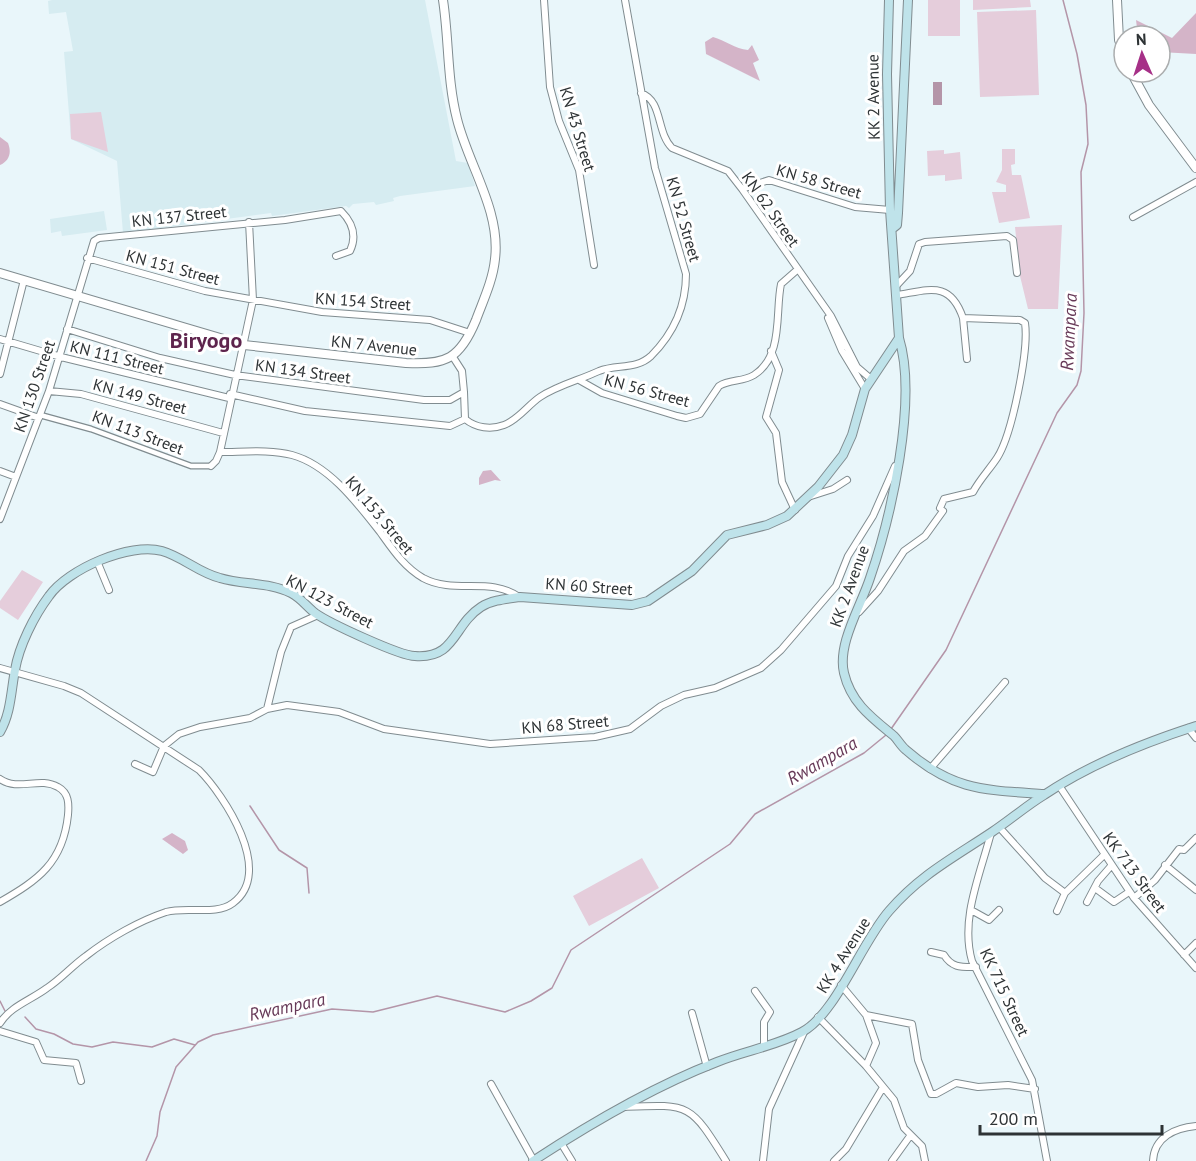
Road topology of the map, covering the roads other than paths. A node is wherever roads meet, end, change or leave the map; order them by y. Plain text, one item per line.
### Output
1 (443, 0) edge
2 (544, 0) edge
3 (625, 0) edge
4 (888, 0) edge
5 (908, 0) edge
6 (1117, 0) edge
7 (1118, 24) edge
8 (1138, 84) edge
9 (640, 93) junction
10 (1196, 168) edge
11 (1196, 182) edge
12 (742, 189) junction
13 (890, 210) junction
14 (1133, 217) dead end
15 (249, 222) junction
16 (892, 230) junction
17 (336, 256) dead end
18 (87, 258) junction
19 (594, 266) dead end
20 (796, 270) junction
21 (0, 273) edge
22 (1017, 273) dead end
23 (24, 280) junction
24 (897, 285) junction
25 (78, 295) junction
26 (897, 295) junction
27 (253, 300) junction
28 (825, 306) junction
29 (963, 318) junction
30 (67, 329) junction
31 (471, 333) junction
32 (899, 338) junction
33 (0, 339) edge
34 (10, 342) junction
35 (243, 345) junction
36 (771, 351) junction
37 (891, 351) junction
38 (61, 357) junction
39 (453, 357) junction
40 (967, 360) dead end
41 (905, 369) junction
42 (0, 374) edge
43 (235, 375) junction
44 (871, 379) junction
45 (579, 380) junction
46 (865, 389) junction
47 (49, 391) junction
48 (464, 392) junction
49 (230, 396) junction
50 (0, 404) edge
51 (39, 416) junction
52 (465, 419) junction
53 (223, 433) junction
54 (220, 452) junction
55 (898, 459) junction
56 (211, 466) joint
57 (0, 471) edge
58 (16, 477) junction
59 (847, 480) dead end
60 (807, 498) junction
61 (795, 510) junction
62 (0, 519) edge
63 (97, 561) junction
64 (109, 590) dead end
65 (520, 597) junction
66 (859, 612) junction
67 (318, 615) junction
68 (461, 629) joint
69 (0, 668) edge
70 (14, 671) junction
71 (1005, 682) dead end
72 (267, 709) junction
73 (1192, 727) edge
74 (0, 732) edge
75 (1196, 738) edge
76 (164, 746) junction
77 (135, 764) dead end
78 (930, 769) junction
79 (0, 779) edge
80 (1060, 787) junction
81 (1044, 794) junction
82 (999, 827) junction
83 (991, 833) junction
84 (1196, 838) edge
85 (1104, 855) junction
86 (1111, 866) junction
87 (1165, 866) junction
88 (1095, 888) junction
89 (1196, 890) edge
90 (1065, 893) junction
91 (1132, 895) junction
92 (0, 902) edge
93 (1087, 902) dead end
94 (971, 910) junction
95 (999, 910) dead end
96 (1057, 911) dead end
97 (1196, 943) edge
98 (931, 952) dead end
99 (1184, 955) junction
100 (976, 967) junction
101 (1196, 968) edge
102 (841, 985) junction
103 (755, 991) dead end
104 (692, 1013) dead end
105 (866, 1015) junction
106 (818, 1017) junction
107 (0, 1023) edge
108 (0, 1031) edge
109 (804, 1032) junction
110 (764, 1046) junction
111 (707, 1066) junction
112 (866, 1066) junction
113 (81, 1081) dead end
114 (491, 1084) dead end
115 (882, 1089) junction
116 (1035, 1089) junction
117 (623, 1107) junction
118 (1196, 1126) edge
119 (910, 1136) junction
120 (561, 1143) junction
121 (534, 1161) edge
122 (572, 1161) edge
123 (726, 1161) edge
124 (763, 1161) edge
125 (834, 1161) edge
126 (892, 1161) edge
127 (925, 1161) edge
128 (1047, 1161) edge
129 (1153, 1161) edge

1 - 31 street
2 - 19 street, KN 43 Street
3 - 9 street, KN 52 Street
4 - 13 main road, KK 2 Avenue
5 - 16 main road
6 - 7 street
8 - 10 street
9 - 12 street, KN 62 Street
9 - 45 street, KN 52 Street
11 - 14 street
12 - 13 street, KN 58 Street
12 - 20 street, KN 62 Street
13 - 16 main road, KK 2 Avenue
15 - 17 street, KN 137 Street
15 - 18 street, KN 137 Street
15 - 27 street
16 - 24 main road, KK 2 Avenue
18 - 25 street, KN 137 Street
18 - 27 street, KN 151 Street
20 - 28 street, KN 62 Street
20 - 36 street, KN 56 Street
21 - 23 street, KN 7 Avenue
22 - 24 street
23 - 25 street, KN 7 Avenue
23 - 34 street
24 - 26 main road, KK 2 Avenue
25 - 30 street, KN 130 Street
25 - 35 street, KN 7 Avenue
26 - 29 street
26 - 32 main road, KK 2 Avenue
27 - 31 street, KN 154 Street
27 - 35 street
28 - 44 street, KN 62 Street
28 - 46 street, KN 62 Street
29 - 40 street
29 - 66 street
30 - 38 street, KN 130 Street
30 - 43 street, KN 134 Street
31 - 39 street
32 - 37 main road
32 - 41 main road, KK 2 Avenue
33 - 34 street, KN 111 Street
34 - 38 street, KN 111 Street
34 - 42 street
35 - 39 street, KN 7 Avenue
35 - 43 street
36 - 45 street, KN 56 Street
36 - 61 street
37 - 41 main road
37 - 44 main road, KN 60 Street
38 - 47 street, KN 130 Street
38 - 49 street, KN 111 Street
39 - 48 street
41 - 55 main road, KK 2 Avenue
43 - 48 street, KN 134 Street
43 - 49 street
44 - 46 main road, KN 60 Street
45 - 52 street, KN 52 Street
46 - 60 main road, KN 60 Street
47 - 51 street, KN 130 Street
47 - 53 street, KN 149 Street
48 - 52 street
49 - 52 street, KN 111 Street
49 - 53 street
50 - 51 street, KN 113 Street
51 - 56 street, KN 113 Street
51 - 58 street, KN 130 Street
53 - 54 street
54 - 56 street, KN 113 Street
54 - 65 street, KN 153 Street
55 - 66 main road, KK 2 Avenue
55 - 72 street, KN 68 Street
57 - 58 street
58 - 62 street, KN 130 Street
59 - 60 street
60 - 61 main road, KN 60 Street
61 - 65 main road, KN 60 Street
63 - 64 street
63 - 67 main road, KN 123 Street
63 - 70 main road, KN 123 Street
65 - 68 main road, KN 60 Street
66 - 78 main road, KK 2 Avenue
67 - 68 main road, KN 123 Street
67 - 72 street
69 - 70 street
70 - 74 main road, KN 123 Street
70 - 76 street
71 - 78 street
72 - 76 street, KN 68 Street
73 - 75 street
73 - 80 main road, KK 4 Avenue
76 - 77 street
76 - 107 street
78 - 81 main road, KK 2 Avenue
79 - 92 street
80 - 81 main road, KK 4 Avenue
80 - 85 street, KK 713 Street
81 - 82 main road, KK 4 Avenue
82 - 83 main road, KK 4 Avenue
82 - 90 street
83 - 94 street, KK 715 Street
83 - 102 main road, KK 4 Avenue
84 - 87 street
85 - 86 street, KK 713 Street
85 - 90 street
86 - 88 street
86 - 91 street, KK 713 Street
87 - 89 street
87 - 91 street
88 - 91 street
88 - 93 street
90 - 96 street
91 - 99 street, KK 713 Street
94 - 95 street
94 - 100 street, KK 715 Street
97 - 99 street
98 - 100 street
99 - 101 street, KK 713 Street
100 - 116 street, KK 715 Street
102 - 105 street
102 - 106 main road, KK 4 Avenue
103 - 110 street
104 - 111 street
105 - 112 street
105 - 116 street
106 - 109 main road, KK 4 Avenue
106 - 112 street
108 - 113 street
109 - 110 main road, KK 4 Avenue
109 - 124 street
110 - 111 main road, KK 4 Avenue
111 - 117 main road, KK 4 Avenue
112 - 115 street
114 - 121 street
115 - 119 street
115 - 125 street
116 - 128 street, KK 715 Street
117 - 120 main road, KK 4 Avenue
117 - 123 street
118 - 129 street
119 - 126 street
119 - 127 street
120 - 121 main road, KK 4 Avenue
120 - 122 street

